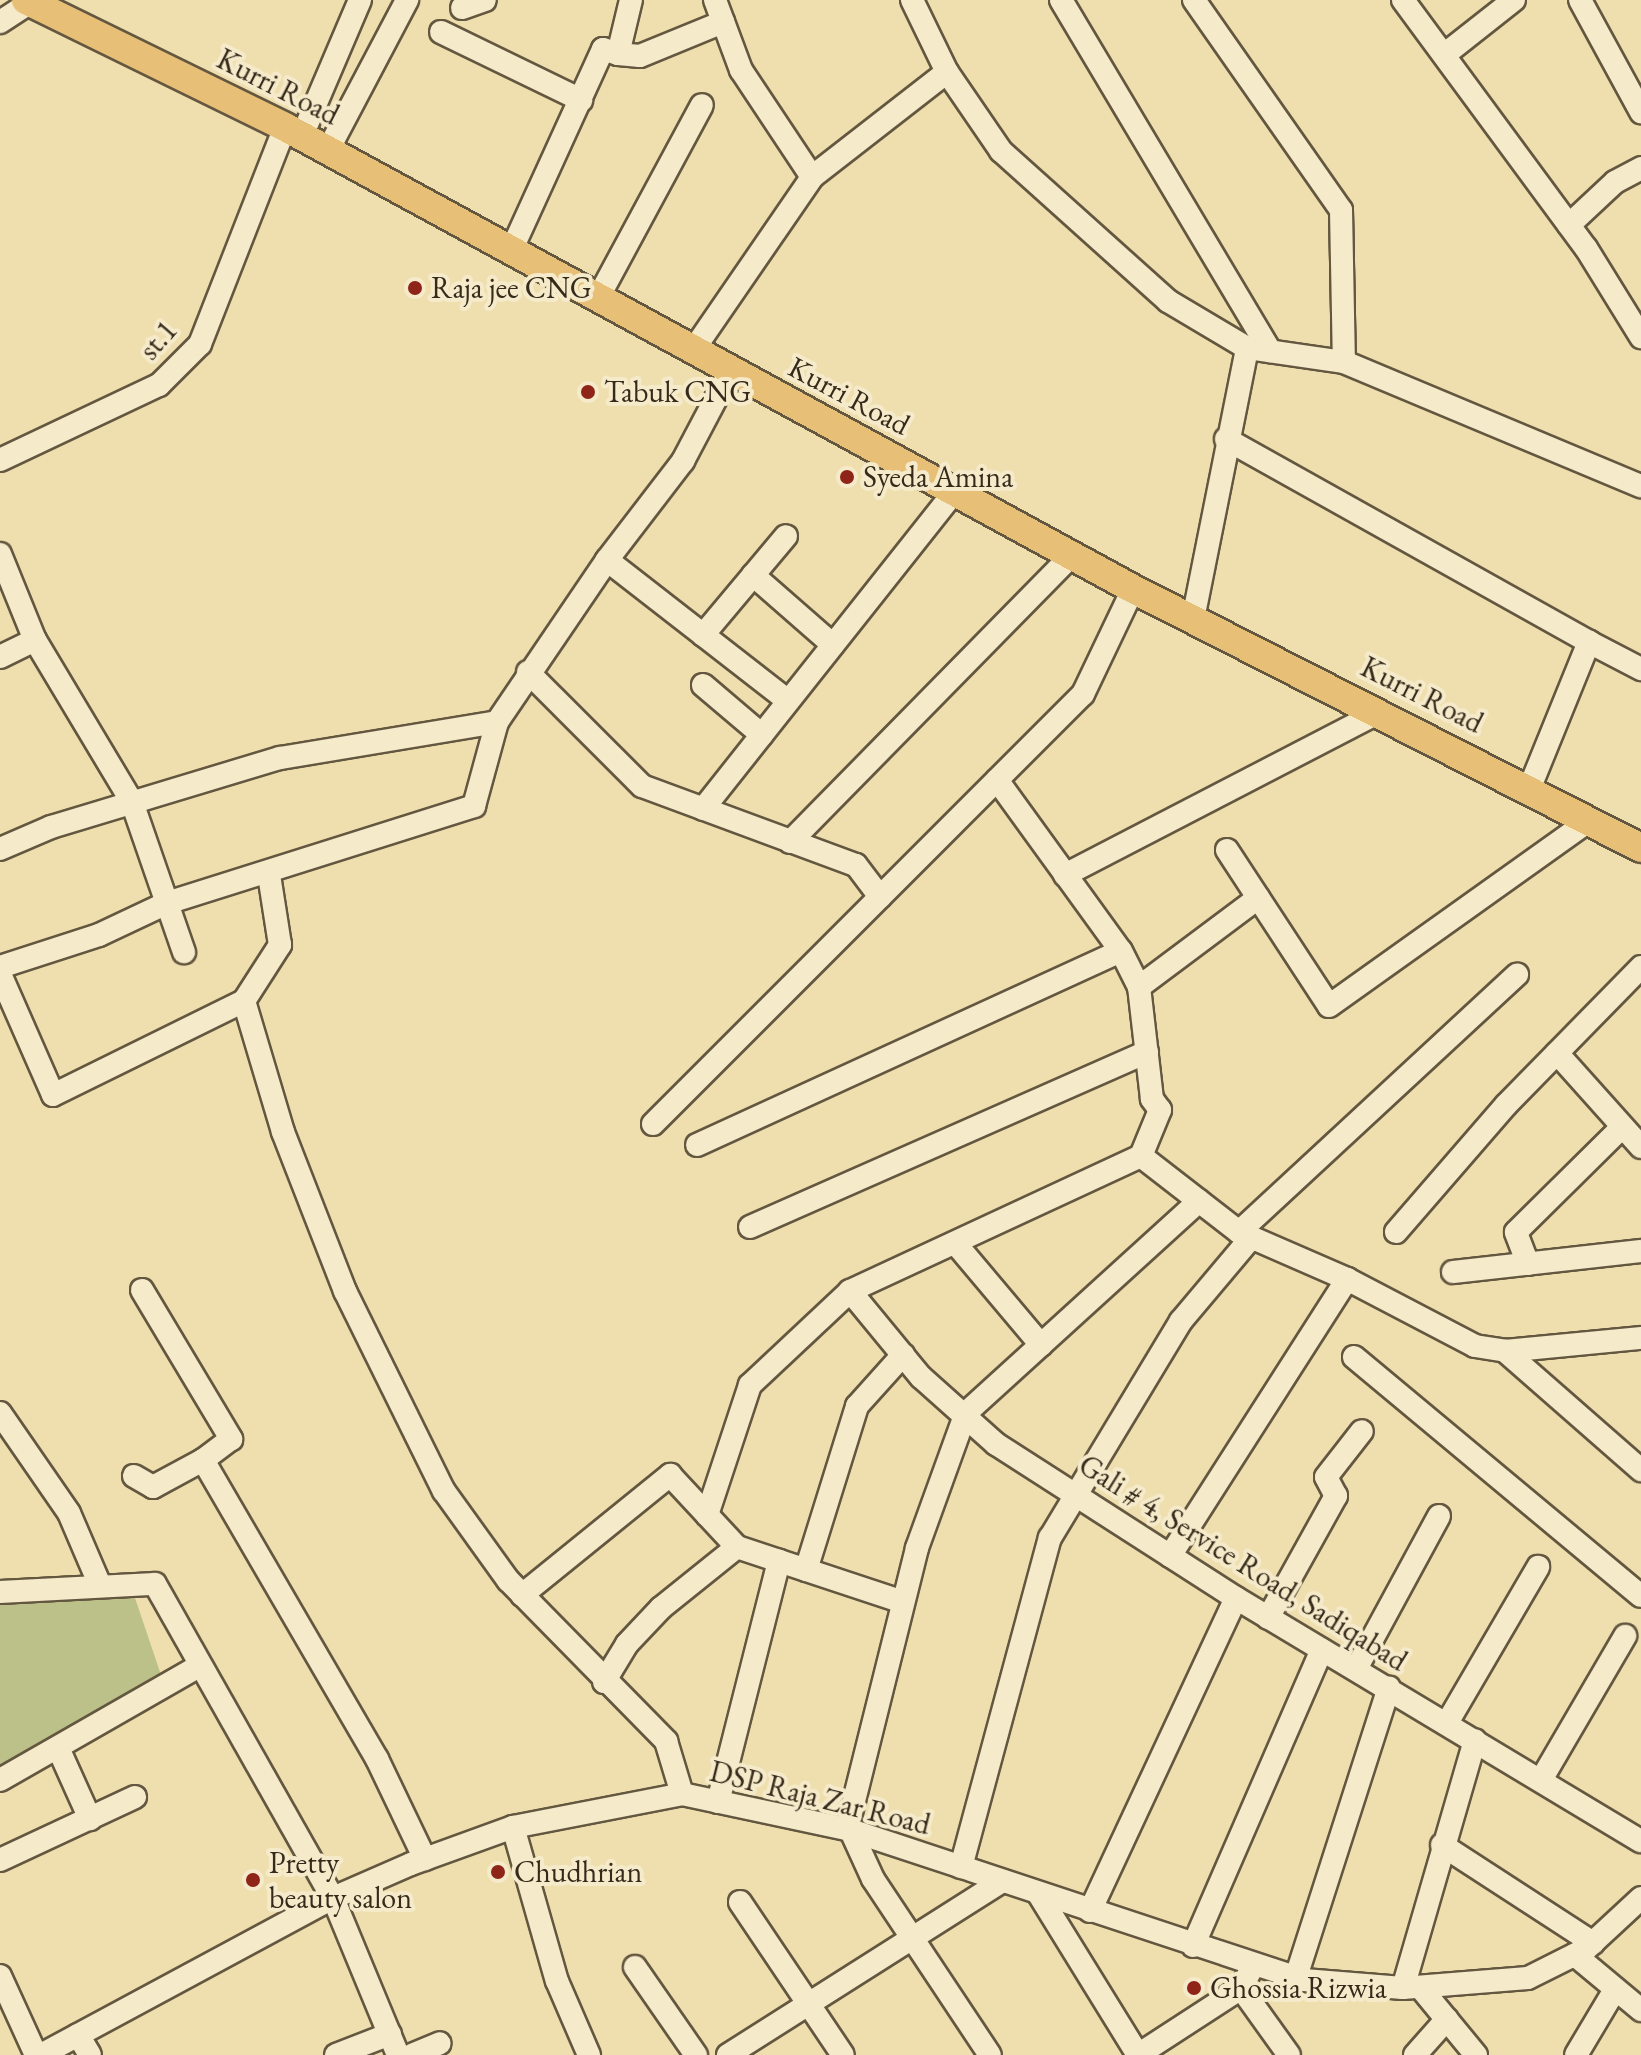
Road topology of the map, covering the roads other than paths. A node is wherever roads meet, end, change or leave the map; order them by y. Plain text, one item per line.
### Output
1 (360, 0) edge
2 (407, 0) edge
3 (485, 0) edge
4 (631, 0) edge
5 (715, 0) edge
6 (912, 0) edge
7 (1061, 0) edge
8 (1194, 0) edge
9 (1403, 0) edge
10 (1514, 0) edge
11 (1580, 0) edge
12 (28, 1) edge
13 (462, 8) dead end
14 (0, 22) edge
15 (723, 22) junction
16 (441, 32) dead end
17 (618, 54) junction
18 (1444, 55) junction
19 (947, 72) junction
20 (581, 100) junction
21 (702, 105) dead end
22 (1641, 112) edge
23 (294, 132) junction
24 (328, 150) junction
25 (1641, 168) edge
26 (812, 177) junction
27 (1569, 225) junction
28 (511, 251) junction
29 (598, 298) junction
30 (1641, 337) edge
31 (694, 349) junction
32 (1259, 349) junction
33 (1344, 362) junction
34 (730, 372) junction
35 (1226, 439) junction
36 (0, 460) edge
37 (1641, 486) edge
38 (956, 490) junction
39 (786, 536) dead end
40 (0, 554) edge
41 (1072, 555) junction
42 (607, 560) junction
43 (753, 575) junction
44 (1133, 589) junction
45 (1193, 619) junction
46 (703, 635) junction
47 (35, 640) junction
48 (1589, 642) junction
49 (833, 645) junction
50 (0, 657) edge
51 (1641, 669) edge
52 (528, 672) junction
53 (703, 685) dead end
54 (788, 701) junction
55 (1379, 712) junction
56 (497, 722) junction
57 (762, 735) junction
58 (997, 780) junction
59 (1530, 787) junction
60 (132, 802) junction
61 (703, 809) junction
62 (1590, 820) junction
63 (790, 842) junction
64 (1641, 848) edge
65 (0, 849) edge
66 (1227, 850) dead end
67 (269, 875) junction
68 (1065, 875) junction
69 (880, 897) junction
70 (1258, 898) junction
71 (167, 903) junction
72 (1121, 951) junction
73 (184, 952) dead end
74 (0, 967) edge
75 (1641, 967) edge
76 (0, 974) edge
77 (1517, 975) dead end
78 (1139, 987) junction
79 (244, 1001) junction
80 (1147, 1052) junction
81 (1557, 1053) junction
82 (653, 1124) dead end
83 (1622, 1127) junction
84 (697, 1145) dead end
85 (1641, 1147) edge
86 (1141, 1156) junction
87 (1199, 1201) junction
88 (750, 1227) dead end
89 (1396, 1232) dead end
90 (1245, 1235) junction
91 (956, 1244) junction
92 (1641, 1251) edge
93 (1528, 1264) junction
94 (1453, 1272) dead end
95 (1347, 1279) junction
96 (142, 1290) dead end
97 (850, 1291) junction
98 (1641, 1338) edge
99 (1041, 1345) junction
100 (1505, 1351) junction
101 (903, 1355) junction
102 (1354, 1357) dead end
103 (0, 1413) edge
104 (966, 1413) junction
105 (1362, 1431) dead end
106 (203, 1460) junction
107 (1641, 1470) edge
108 (134, 1476) dead end
109 (1077, 1495) junction
110 (707, 1515) junction
111 (1439, 1516) dead end
112 (737, 1547) junction
113 (1170, 1556) junction
114 (779, 1561) junction
115 (1538, 1567) dead end
116 (806, 1570) junction
117 (99, 1583) junction
118 (0, 1592) edge
119 (522, 1595) junction
120 (1641, 1596) edge
121 (1236, 1598) junction
122 (903, 1602) junction
123 (1268, 1618) junction
124 (1625, 1636) dead end
125 (1322, 1650) junction
126 (199, 1666) junction
127 (1356, 1669) junction
128 (604, 1682) junction
129 (1389, 1688) junction
130 (1447, 1723) junction
131 (1475, 1740) junction
132 (59, 1750) junction
133 (0, 1780) edge
134 (1541, 1780) junction
135 (682, 1794) junction
136 (135, 1797) dead end
137 (718, 1802) junction
138 (90, 1819) junction
139 (513, 1827) junction
140 (849, 1830) junction
141 (1641, 1841) edge
142 (1442, 1845) junction
143 (425, 1859) junction
144 (0, 1860) edge
145 (961, 1867) junction
146 (1002, 1881) junction
147 (1038, 1893) junction
148 (333, 1898) junction
149 (1641, 1898) edge
150 (740, 1902) dead end
151 (1090, 1911) junction
152 (913, 1939) junction
153 (1193, 1946) junction
154 (1584, 1949) junction
155 (1254, 1965) junction
156 (635, 1967) dead end
157 (0, 1976) edge
158 (1296, 1977) junction
159 (1412, 1987) junction
160 (1241, 1988) junction
161 (1613, 1993) junction
162 (810, 2004) junction
163 (1641, 2010) edge
164 (1447, 2019) junction
165 (78, 2035) junction
166 (440, 2043) dead end
167 (394, 2044) edge
168 (38, 2055) edge
169 (90, 2055) edge
170 (336, 2055) edge
171 (412, 2055) edge
172 (589, 2055) edge
173 (696, 2055) edge
174 (728, 2055) edge
175 (843, 2055) edge
176 (990, 2055) edge
177 (1138, 2055) edge
178 (1289, 2055) edge
179 (1415, 2055) edge
180 (1476, 2055) edge
181 (1576, 2055) edge

1 - 23 street, st.1
2 - 24 street
3 - 13 street
4 - 17 street
5 - 15 street
6 - 19 street
7 - 32 street
8 - 33 street
9 - 18 street
10 - 18 street
11 - 22 street
12 - 14 street
12 - 23 main road, Kurri Road
15 - 17 street
15 - 26 street
16 - 20 street
17 - 20 street
18 - 27 street
19 - 26 street
19 - 32 street
20 - 28 street
21 - 29 street
23 - 24 main road, Kurri Road
23 - 36 street, st.1
24 - 28 main road, Kurri Road
25 - 27 street
26 - 31 street
27 - 30 street
28 - 29 main road, Kurri Road
29 - 31 main road, Kurri Road
31 - 34 main road, Kurri Road
32 - 33 street
32 - 35 street
33 - 37 street
34 - 38 main road, Kurri Road
34 - 42 street
35 - 45 street
35 - 48 street
38 - 41 main road, Kurri Road
38 - 49 street
39 - 43 street
40 - 47 street
41 - 44 main road, Kurri Road
41 - 63 street
42 - 46 street
42 - 52 street
43 - 46 street
43 - 49 street
44 - 45 main road, Kurri Road
44 - 58 street
45 - 55 main road, Kurri Road
46 - 54 street
47 - 50 street
47 - 60 street
48 - 51 street
48 - 59 street
49 - 54 street
52 - 56 street
52 - 61 street
53 - 57 street
54 - 57 street
55 - 59 main road, Kurri Road
55 - 68 street
56 - 60 street
56 - 67 street
57 - 61 street
58 - 68 street
58 - 69 street
59 - 62 main road, Kurri Road
60 - 65 street
60 - 71 street
61 - 63 street
62 - 64 main road, Kurri Road
62 - 70 street
63 - 69 street
66 - 70 street
67 - 71 street
67 - 79 street
68 - 72 street
69 - 82 street
70 - 78 street
71 - 73 street
71 - 74 street
72 - 78 street
72 - 84 street
75 - 81 street
76 - 79 street
77 - 90 street
78 - 80 street
79 - 119 street
80 - 86 street
80 - 88 street
81 - 83 street
81 - 89 street
83 - 85 street
83 - 93 street
86 - 87 street
86 - 91 street
87 - 90 street
87 - 99 street
90 - 95 street
90 - 109 street
91 - 97 street
91 - 99 street
92 - 93 street
93 - 94 street
95 - 100 street
95 - 113 street
96 - 106 street
97 - 101 street, Gali # 4, Service Road, Sadiqabad
97 - 110 street
98 - 100 street
99 - 104 street
100 - 107 street
101 - 104 street, Gali # 4, Service Road, Sadiqabad
101 - 116 street
102 - 120 street
103 - 117 street
104 - 109 street, Gali # 4, Service Road, Sadiqabad
104 - 122 street
105 - 123 street
106 - 108 street
106 - 143 street
109 - 113 street, Gali # 4, Service Road, Sadiqabad
109 - 145 street
110 - 112 street
110 - 119 street
111 - 127 street
112 - 114 street
112 - 128 street
113 - 121 street, Gali # 4, Service Road, Sadiqabad
114 - 116 street
114 - 137 street
115 - 130 street
116 - 122 street
117 - 118 street
117 - 126 street
119 - 128 street
121 - 123 street, Gali # 4, Service Road, Sadiqabad
121 - 151 street
122 - 140 street
123 - 125 street, Gali # 4, Service Road, Sadiqabad
124 - 134 street
125 - 127 street, Gali # 4, Service Road, Sadiqabad
125 - 153 street
126 - 132 street
126 - 148 street
127 - 129 street, Gali # 4, Service Road, Sadiqabad
128 - 135 street
129 - 130 street, Gali # 4, Service Road, Sadiqabad
129 - 158 street
130 - 131 street, Gali # 4, Service Road, Sadiqabad
131 - 134 street, Gali # 4, Service Road, Sadiqabad
131 - 142 street
132 - 133 street
132 - 138 street
134 - 141 street, Gali # 4, Service Road, Sadiqabad
135 - 137 street, DSP Raja Zar Road
135 - 139 street, DSP Raja Zar Road
136 - 138 street
137 - 140 street, DSP Raja Zar Road
138 - 144 street
139 - 143 street, DSP Raja Zar Road
139 - 172 street
140 - 145 street, DSP Raja Zar Road
140 - 152 street
142 - 154 street
142 - 159 street
143 - 148 street, DSP Raja Zar Road
145 - 146 street, DSP Raja Zar Road
146 - 147 street, DSP Raja Zar Road
146 - 152 street
147 - 151 street, DSP Raja Zar Road
147 - 177 street
148 - 165 street, DSP Raja Zar Road
148 - 167 street
149 - 154 street, DSP Raja Zar Road
150 - 162 street
151 - 153 street, DSP Raja Zar Road
152 - 162 street
152 - 176 street
153 - 155 street, DSP Raja Zar Road
154 - 159 street, DSP Raja Zar Road
154 - 161 street
155 - 158 street, DSP Raja Zar Road
155 - 160 street
156 - 173 street
157 - 168 street
158 - 159 street, DSP Raja Zar Road
159 - 164 street
160 - 177 street
160 - 178 street
161 - 163 street
161 - 181 street
162 - 174 street
162 - 175 street
164 - 179 street
164 - 180 street
165 - 168 street, DSP Raja Zar Road
165 - 169 street
166 - 171 street
167 - 170 street

